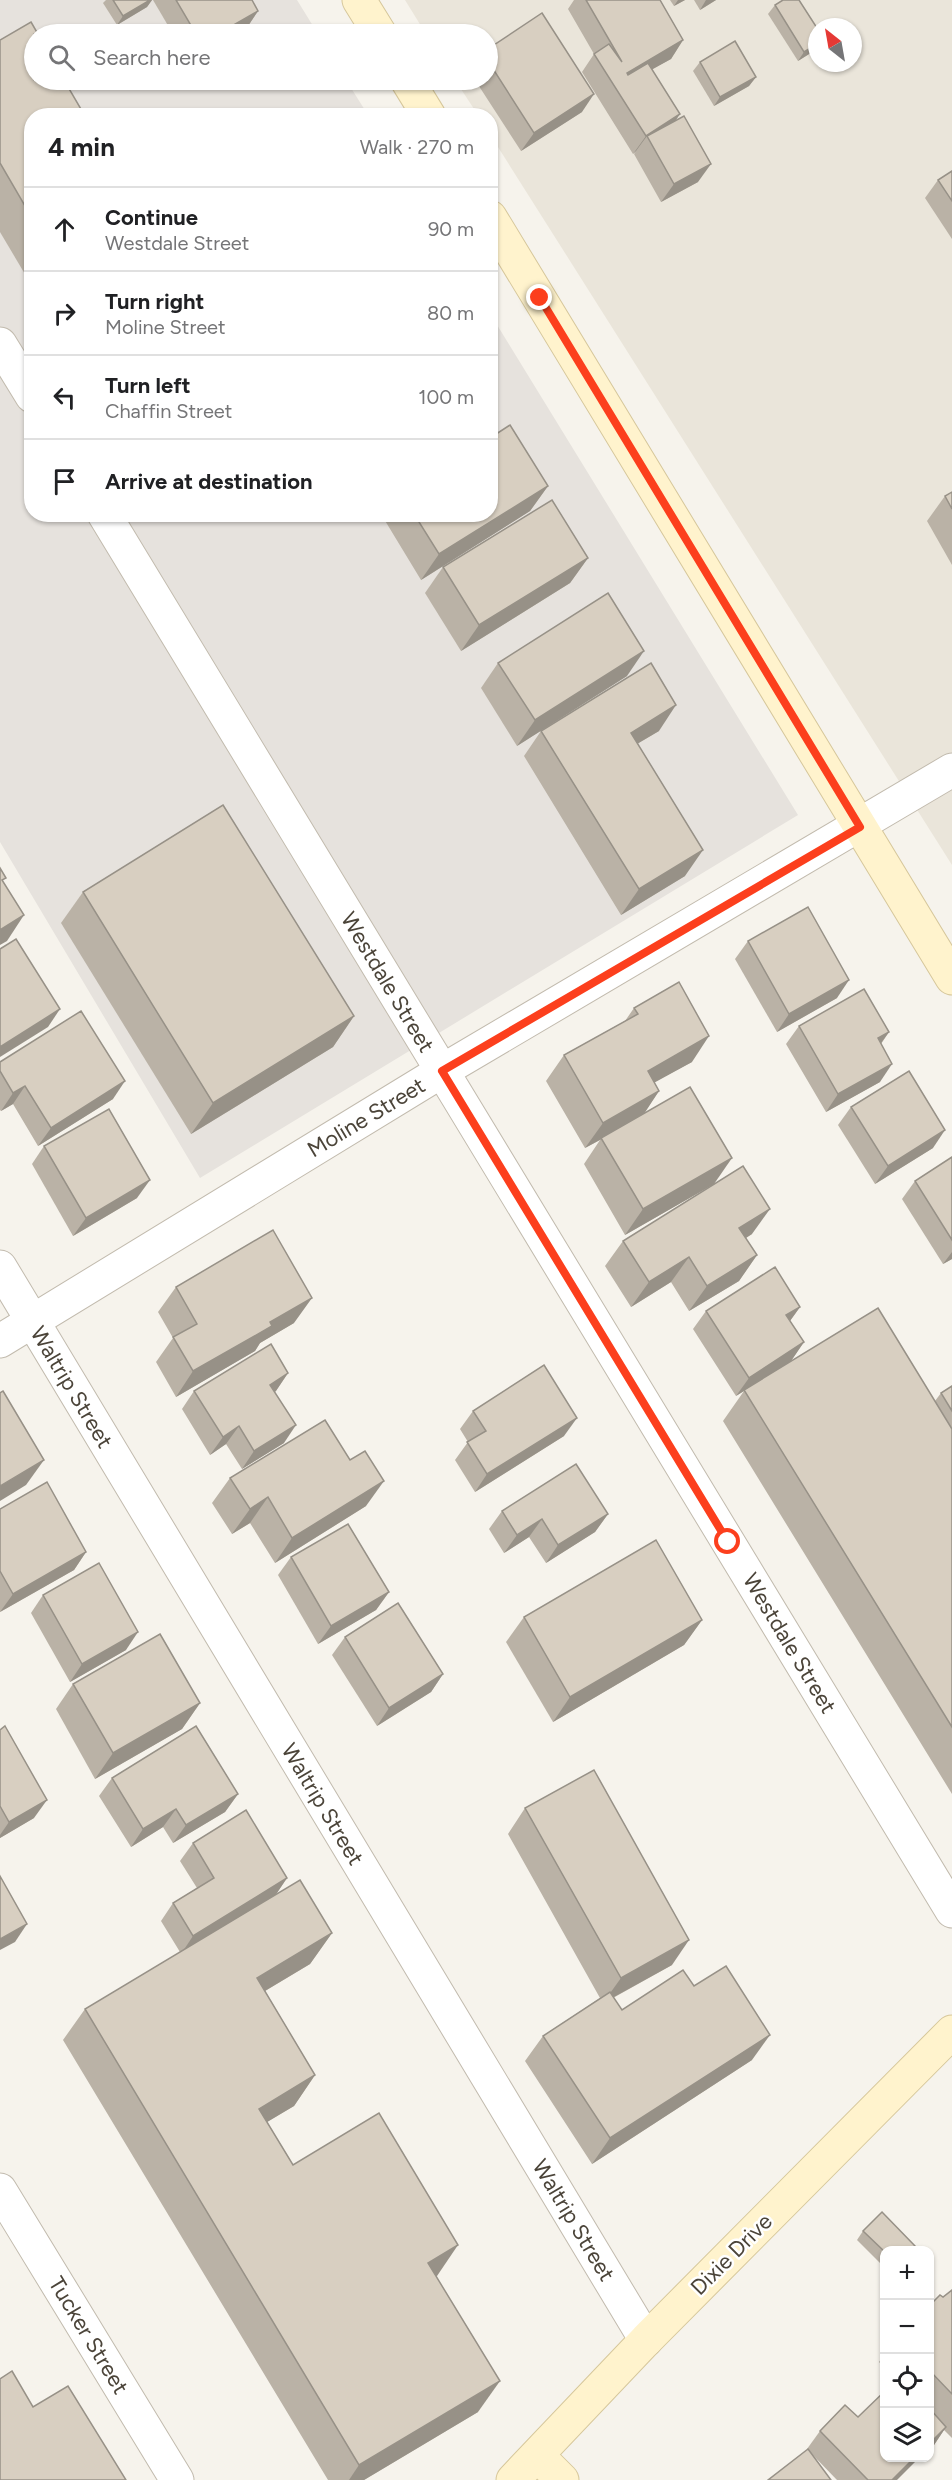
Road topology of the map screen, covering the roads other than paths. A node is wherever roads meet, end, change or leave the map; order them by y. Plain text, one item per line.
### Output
1 (413, 90) edge
2 (424, 108) edge
3 (498, 230) edge
4 (0, 344) edge
5 (24, 383) edge
6 (109, 522) edge
7 (952, 770) edge
8 (860, 827) junction
9 (952, 978) edge
10 (442, 1071) junction
11 (0, 1267) edge
12 (33, 1321) junction
13 (0, 1341) edge
14 (952, 1911) edge
15 (952, 2032) edge
16 (0, 2190) edge
17 (646, 2340) junction
18 (538, 2456) junction
19 (177, 2480) edge
20 (513, 2480) edge
21 (562, 2480) edge

1 - 2 street
3 - 8 street
4 - 5 street
6 - 10 street, Westdale Street
7 - 8 street, Moline Street
8 - 9 street
8 - 10 street, Moline Street
10 - 12 street, Moline Street
10 - 14 street, Westdale Street
11 - 12 street, Waltrip Street
12 - 13 street, Moline Street
12 - 17 street, Waltrip Street
15 - 17 street, Dixie Drive
16 - 19 street, Tucker Street
17 - 18 street, Dixie Drive
18 - 20 street, Dixie Drive
18 - 21 street

